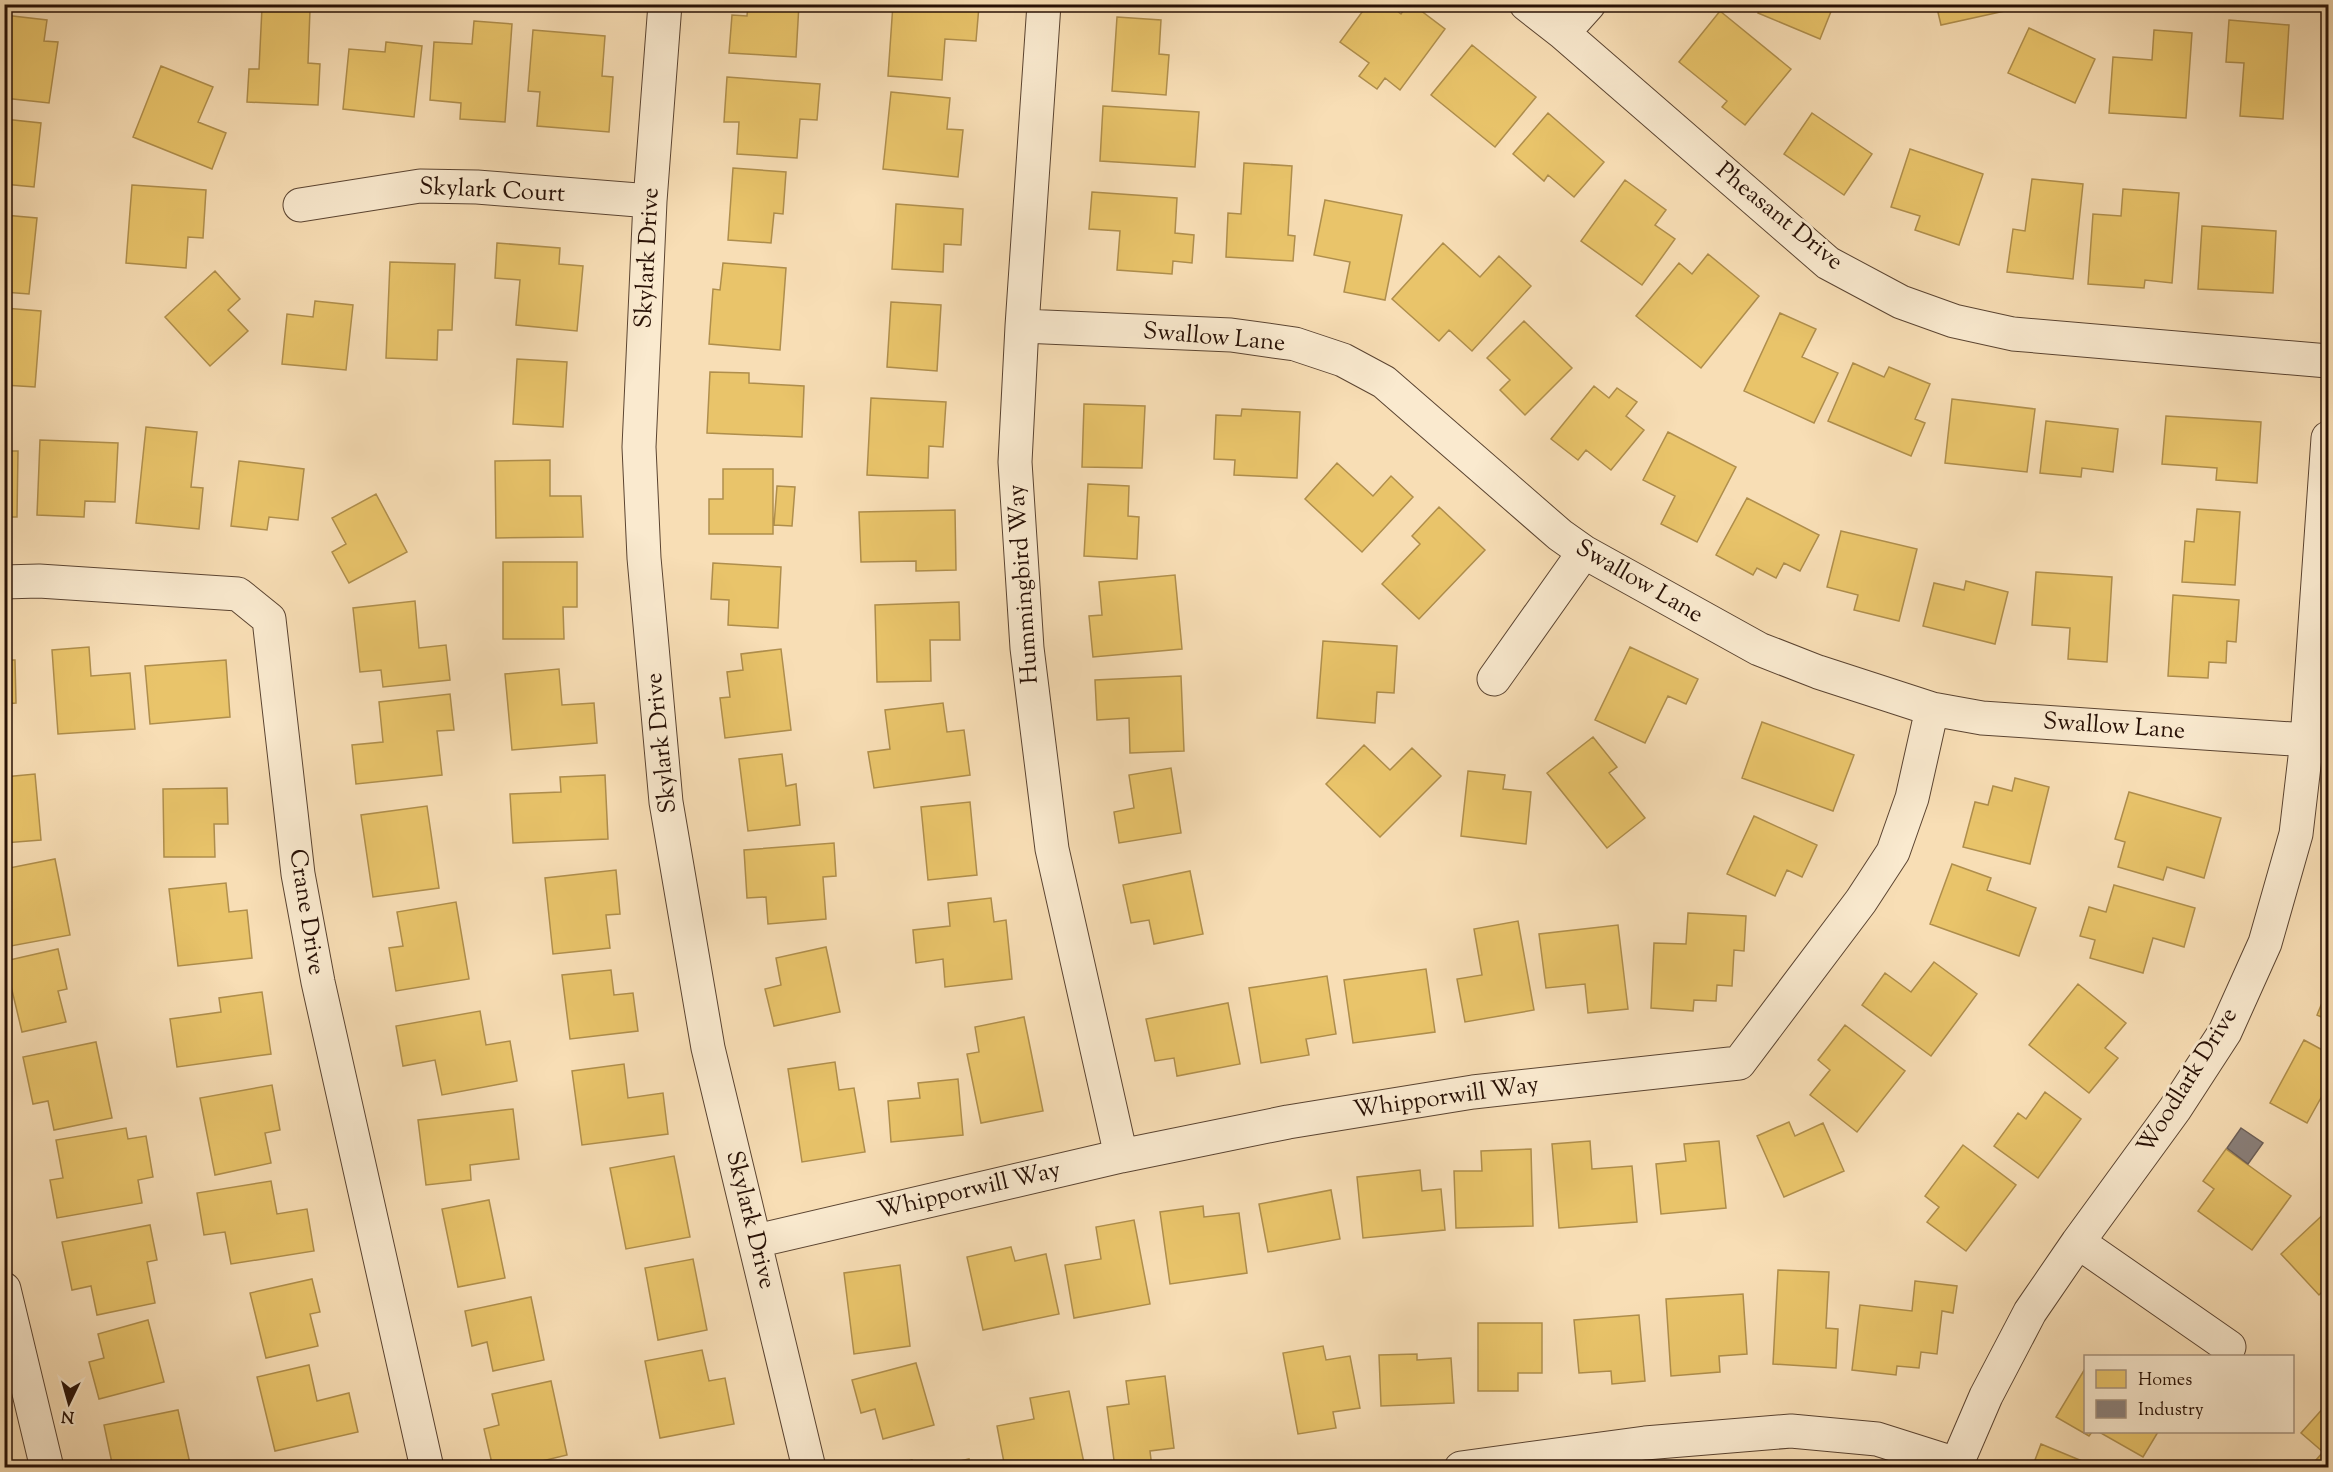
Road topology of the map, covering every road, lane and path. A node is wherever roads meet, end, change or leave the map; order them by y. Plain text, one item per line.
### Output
1 (665, 4) edge
2 (1044, 4) edge
3 (1526, 4) edge
4 (1589, 4) edge
5 (1563, 33) junction
6 (650, 201) junction
7 (300, 206) dead end
8 (1022, 326) junction
9 (2328, 362) edge
10 (2328, 438) edge
11 (1584, 552) junction
12 (4, 582) edge
13 (1494, 679) dead end
14 (1932, 709) junction
15 (2307, 740) junction
16 (1121, 1156) junction
17 (756, 1241) junction
18 (2078, 1242) junction
19 (4, 1289) edge
20 (2229, 1347) dead end
21 (1956, 1466) edge
22 (47, 1467) edge
23 (427, 1467) edge
24 (809, 1467) edge
25 (1461, 1467) edge

1 - 6 street, Skylark Drive
2 - 8 street, Hummingbird Way
3 - 5 street, Pheasant Drive
4 - 5 street
5 - 9 street, Pheasant Drive
6 - 7 street, Skylark Court
6 - 17 street, Skylark Drive
8 - 11 street, Swallow Lane
8 - 16 street, Hummingbird Way
10 - 15 street, Woodlark Drive
11 - 13 street
11 - 14 street, Swallow Lane
12 - 23 street, Crane Drive
14 - 15 street, Swallow Lane
14 - 16 street, Whipporwill Way
15 - 18 street, Woodlark Drive
16 - 17 street, Whipporwill Way
17 - 24 street, Skylark Drive
18 - 20 street
18 - 21 street, Woodlark Drive
19 - 22 street
21 - 25 street

